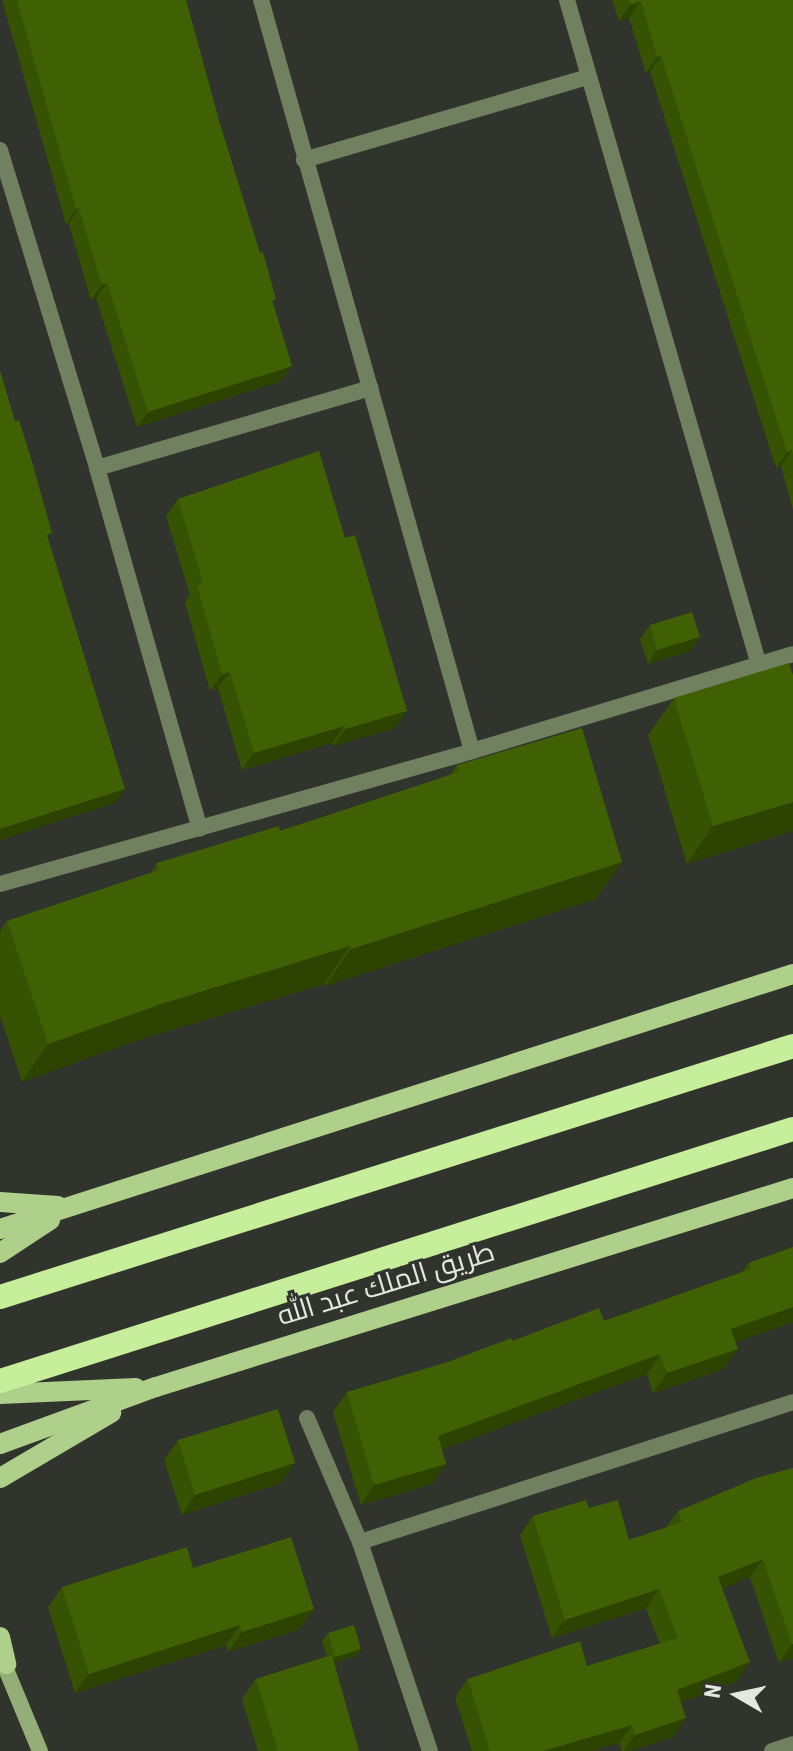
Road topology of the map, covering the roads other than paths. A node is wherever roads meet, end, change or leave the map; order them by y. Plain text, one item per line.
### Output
1 (261, 0) edge
2 (567, 0) edge
3 (588, 77) junction
4 (0, 151) edge
5 (304, 160) junction
6 (371, 388) junction
7 (97, 468) junction
8 (793, 654) edge
9 (759, 665) junction
10 (472, 751) junction
11 (200, 829) junction
12 (0, 884) edge
13 (793, 974) edge
14 (793, 1046) edge
15 (793, 1129) edge
16 (793, 1188) edge
17 (0, 1202) edge
18 (70, 1207) junction
19 (0, 1229) edge
20 (0, 1253) edge
21 (0, 1297) edge
22 (0, 1381) edge
23 (156, 1387) junction
24 (0, 1394) edge
25 (793, 1402) edge
26 (307, 1418) dead end
27 (0, 1444) edge
28 (0, 1478) edge
29 (360, 1542) junction
30 (0, 1637) edge
31 (2, 1656) edge
32 (793, 1744) edge
33 (40, 1751) edge
34 (430, 1751) edge
35 (772, 1751) edge

1 - 5 street
2 - 3 street
3 - 5 street
3 - 9 street
4 - 7 street
5 - 6 street
6 - 7 street
6 - 10 street
7 - 11 street
8 - 9 street
9 - 10 street
10 - 11 street
11 - 12 street
13 - 18 main road
14 - 21 highway
15 - 22 highway, طريق الملك عبد الله
16 - 23 main road, طريق الملك عبد الله
17 - 18 main road
18 - 19 main road
18 - 20 main road
23 - 24 main road
23 - 27 main road, طريق الملك عبد الله
23 - 28 main road
25 - 29 street
26 - 29 street
29 - 34 street
30 - 31 main road
31 - 33 main road
32 - 35 street

